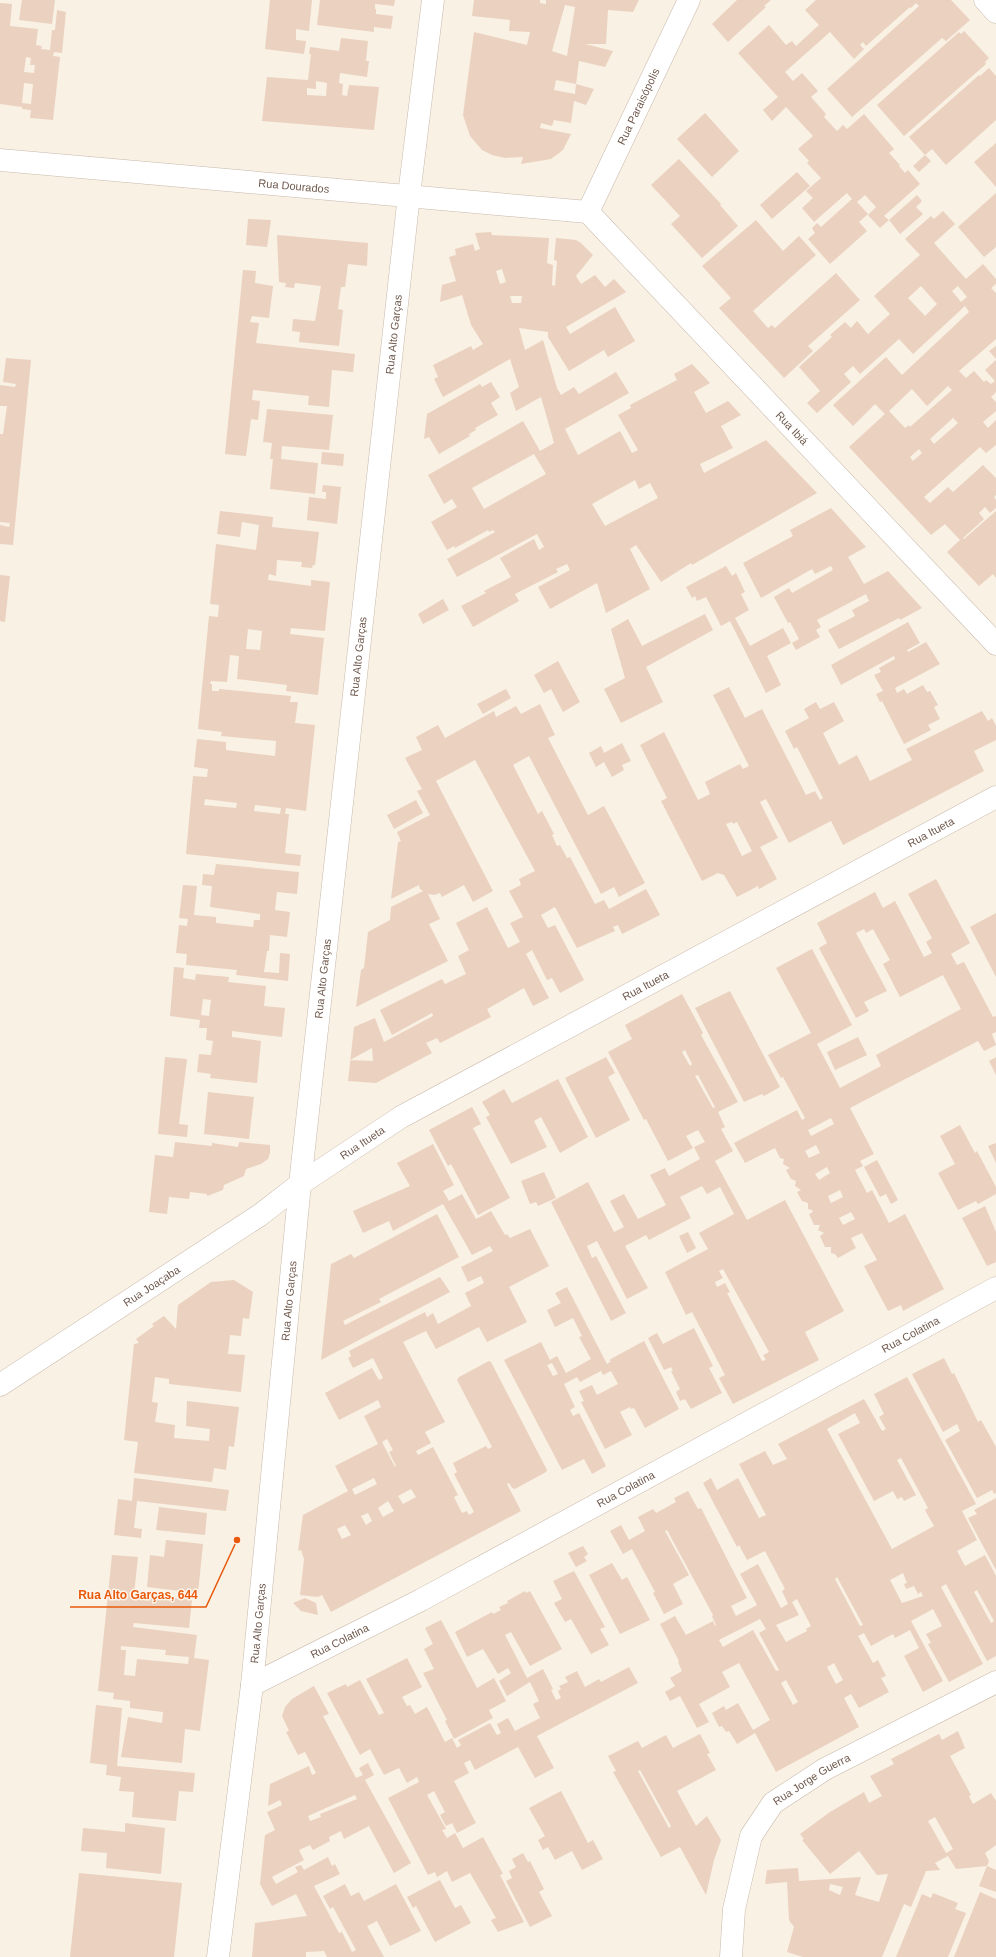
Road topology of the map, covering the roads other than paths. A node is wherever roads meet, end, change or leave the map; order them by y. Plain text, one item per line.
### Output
1 (433, 0) edge
2 (689, 0) edge
3 (985, 0) edge
4 (996, 12) edge
5 (0, 160) edge
6 (409, 195) junction
7 (588, 212) junction
8 (996, 644) edge
9 (996, 798) edge
10 (300, 1184) junction
11 (996, 1288) edge
12 (0, 1385) edge
13 (996, 1682) edge
14 (252, 1685) junction
15 (218, 1957) edge
16 (731, 1957) edge

1 - 6 street, Rua Alto Garças
2 - 7 street, Rua Paraisópolis
3 - 4 street
5 - 6 street, Rua Dourados
6 - 7 street, Rua Dourados
6 - 10 street, Rua Alto Garças
7 - 8 street, Rua Ibiá
9 - 10 street, Rua Itueta
10 - 12 street, Rua Joaçaba
10 - 14 street, Rua Alto Garças
11 - 14 street, Rua Colatina
13 - 16 street, Rua Jorge Guerra
14 - 15 street, Rua Alto Garças

